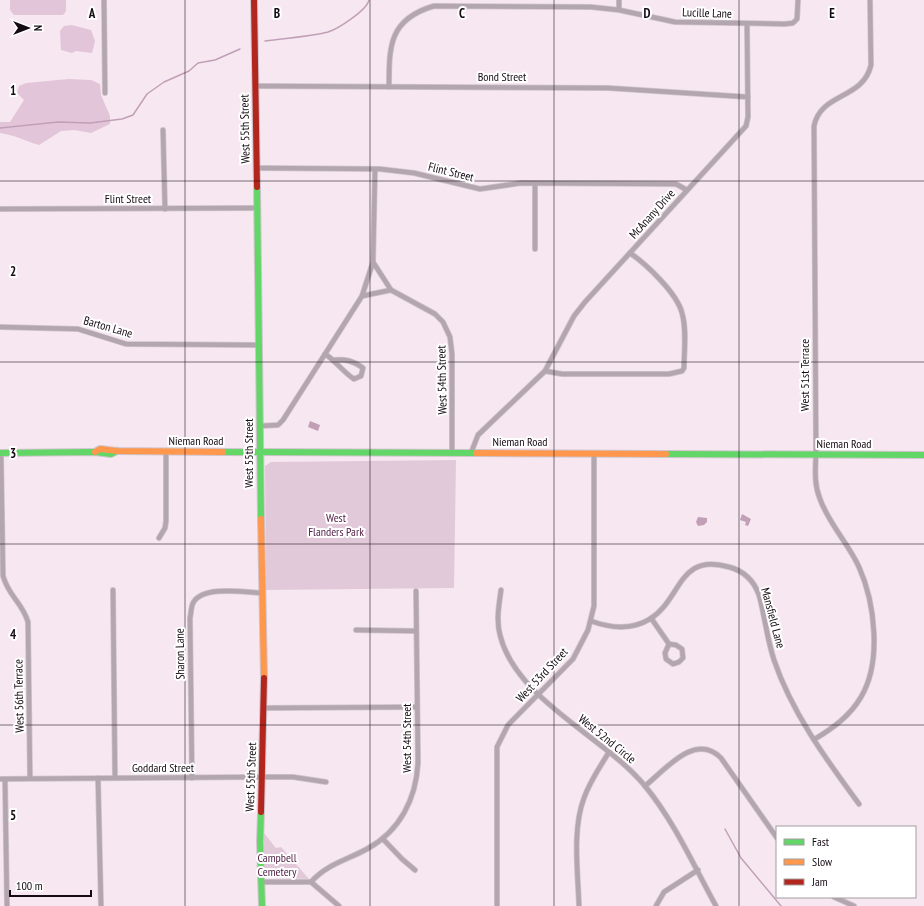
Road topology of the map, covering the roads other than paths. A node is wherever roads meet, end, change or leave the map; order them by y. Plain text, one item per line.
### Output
1 (104, 0) edge
2 (254, 0) edge
3 (619, 0) edge
4 (798, 0) edge
5 (870, 0) edge
6 (619, 10) junction
7 (747, 24) junction
8 (255, 86) junction
9 (389, 87) junction
10 (105, 93) dead end
11 (748, 97) junction
12 (163, 130) dead end
13 (257, 168) junction
14 (374, 170) junction
15 (535, 184) junction
16 (687, 190) junction
17 (165, 208) junction
18 (257, 208) junction
19 (0, 209) edge
20 (535, 249) dead end
21 (630, 253) junction
22 (373, 262) junction
23 (391, 290) junction
24 (362, 296) junction
25 (0, 327) edge
26 (259, 345) junction
27 (325, 354) junction
28 (334, 360) junction
29 (545, 371) junction
30 (260, 426) junction
31 (259, 451) junction
32 (166, 452) junction
33 (1, 453) edge
34 (452, 453) junction
35 (471, 453) junction
36 (594, 454) junction
37 (816, 455) junction
38 (924, 455) edge
39 (159, 538) dead end
40 (113, 590) dead end
41 (501, 590) dead end
42 (416, 591) dead end
43 (261, 593) junction
44 (651, 618) junction
45 (591, 621) junction
46 (356, 630) dead end
47 (416, 631) junction
48 (669, 644) junction
49 (540, 694) junction
50 (264, 708) junction
51 (417, 708) junction
52 (815, 739) junction
53 (610, 752) junction
54 (263, 777) junction
55 (30, 778) junction
56 (98, 778) junction
57 (114, 778) junction
58 (192, 778) junction
59 (3, 779) edge
60 (326, 782) dead end
61 (645, 786) junction
62 (859, 804) dead end
63 (776, 837) edge
64 (383, 839) junction
65 (416, 870) dead end
66 (698, 870) junction
67 (261, 882) junction
68 (311, 882) junction
69 (836, 898) edge
70 (6, 906) edge
71 (101, 906) edge
72 (262, 906) edge
73 (339, 906) edge
74 (498, 906) edge
75 (579, 906) edge
76 (656, 906) edge
77 (716, 906) edge
78 (854, 906) edge

1 - 10 street
2 - 8 main road, West 55th Street
3 - 6 street
4 - 7 street
5 - 37 street, West 51st Terrace
6 - 7 street, Lucille Lane
6 - 9 street, Lucille Lane
7 - 11 street, McAnany Drive
8 - 9 street, Bond Street
8 - 13 main road, West 55th Street
9 - 11 street, Bond Street
11 - 16 street, McAnany Drive
12 - 17 street
13 - 14 street, Flint Street
13 - 18 main road, West 55th Street
14 - 15 street, Flint Street
14 - 22 street
15 - 16 street, Flint Street
15 - 20 street
16 - 21 street, McAnany Drive
17 - 18 street, Flint Street
17 - 19 street, Flint Street
18 - 26 main road, West 55th Street
21 - 29 street, McAnany Drive
21 - 29 street
22 - 23 street, West 54th Street
22 - 24 street
23 - 24 street
23 - 34 street, West 54th Street
24 - 27 street
25 - 26 street, Barton Lane
26 - 30 main road, West 55th Street
27 - 28 street
27 - 30 street
28 - 28 street
29 - 35 street, McAnany Drive
30 - 31 main road, West 55th Street
31 - 32 main road, Nieman Road
31 - 34 main road, Nieman Road
31 - 43 main road, West 55th Street
32 - 33 main road, Nieman Road
32 - 39 street
33 - 55 street, West 56th Terrace
34 - 35 main road, Nieman Road
35 - 36 main road, Nieman Road
36 - 37 main road, Nieman Road
36 - 45 street, West 53rd Street
37 - 38 main road, Nieman Road
37 - 52 street, West 51st Terrace
40 - 57 street
41 - 49 street, West 52nd Circle
42 - 47 street, West 54th Street
43 - 50 main road, West 55th Street
43 - 58 street, Sharon Lane
44 - 45 street, Mansfield Lane
44 - 48 street
44 - 52 street, Mansfield Lane
45 - 49 street, West 53rd Street
46 - 47 street
47 - 51 street, West 54th Street
48 - 48 street
49 - 53 street, West 52nd Circle
49 - 74 street, West 53rd Street
50 - 51 street
50 - 54 main road, West 55th Street
51 - 64 street, West 54th Street
52 - 62 street, Mansfield Lane
53 - 61 street, West 52nd Circle
53 - 75 street
54 - 58 street, Goddard Street
54 - 60 street, Goddard Street
54 - 67 main road, West 55th Street
55 - 56 street, Goddard Street
55 - 59 street, Goddard Street
56 - 57 street, Goddard Street
56 - 71 street
57 - 58 street, Goddard Street
59 - 70 street
61 - 63 street
61 - 66 street, West 52nd Circle
64 - 65 street
64 - 68 street, West 54th Street
66 - 76 street
66 - 77 street, West 52nd Circle
67 - 68 street
67 - 72 main road, West 55th Street
68 - 73 street
69 - 78 street

